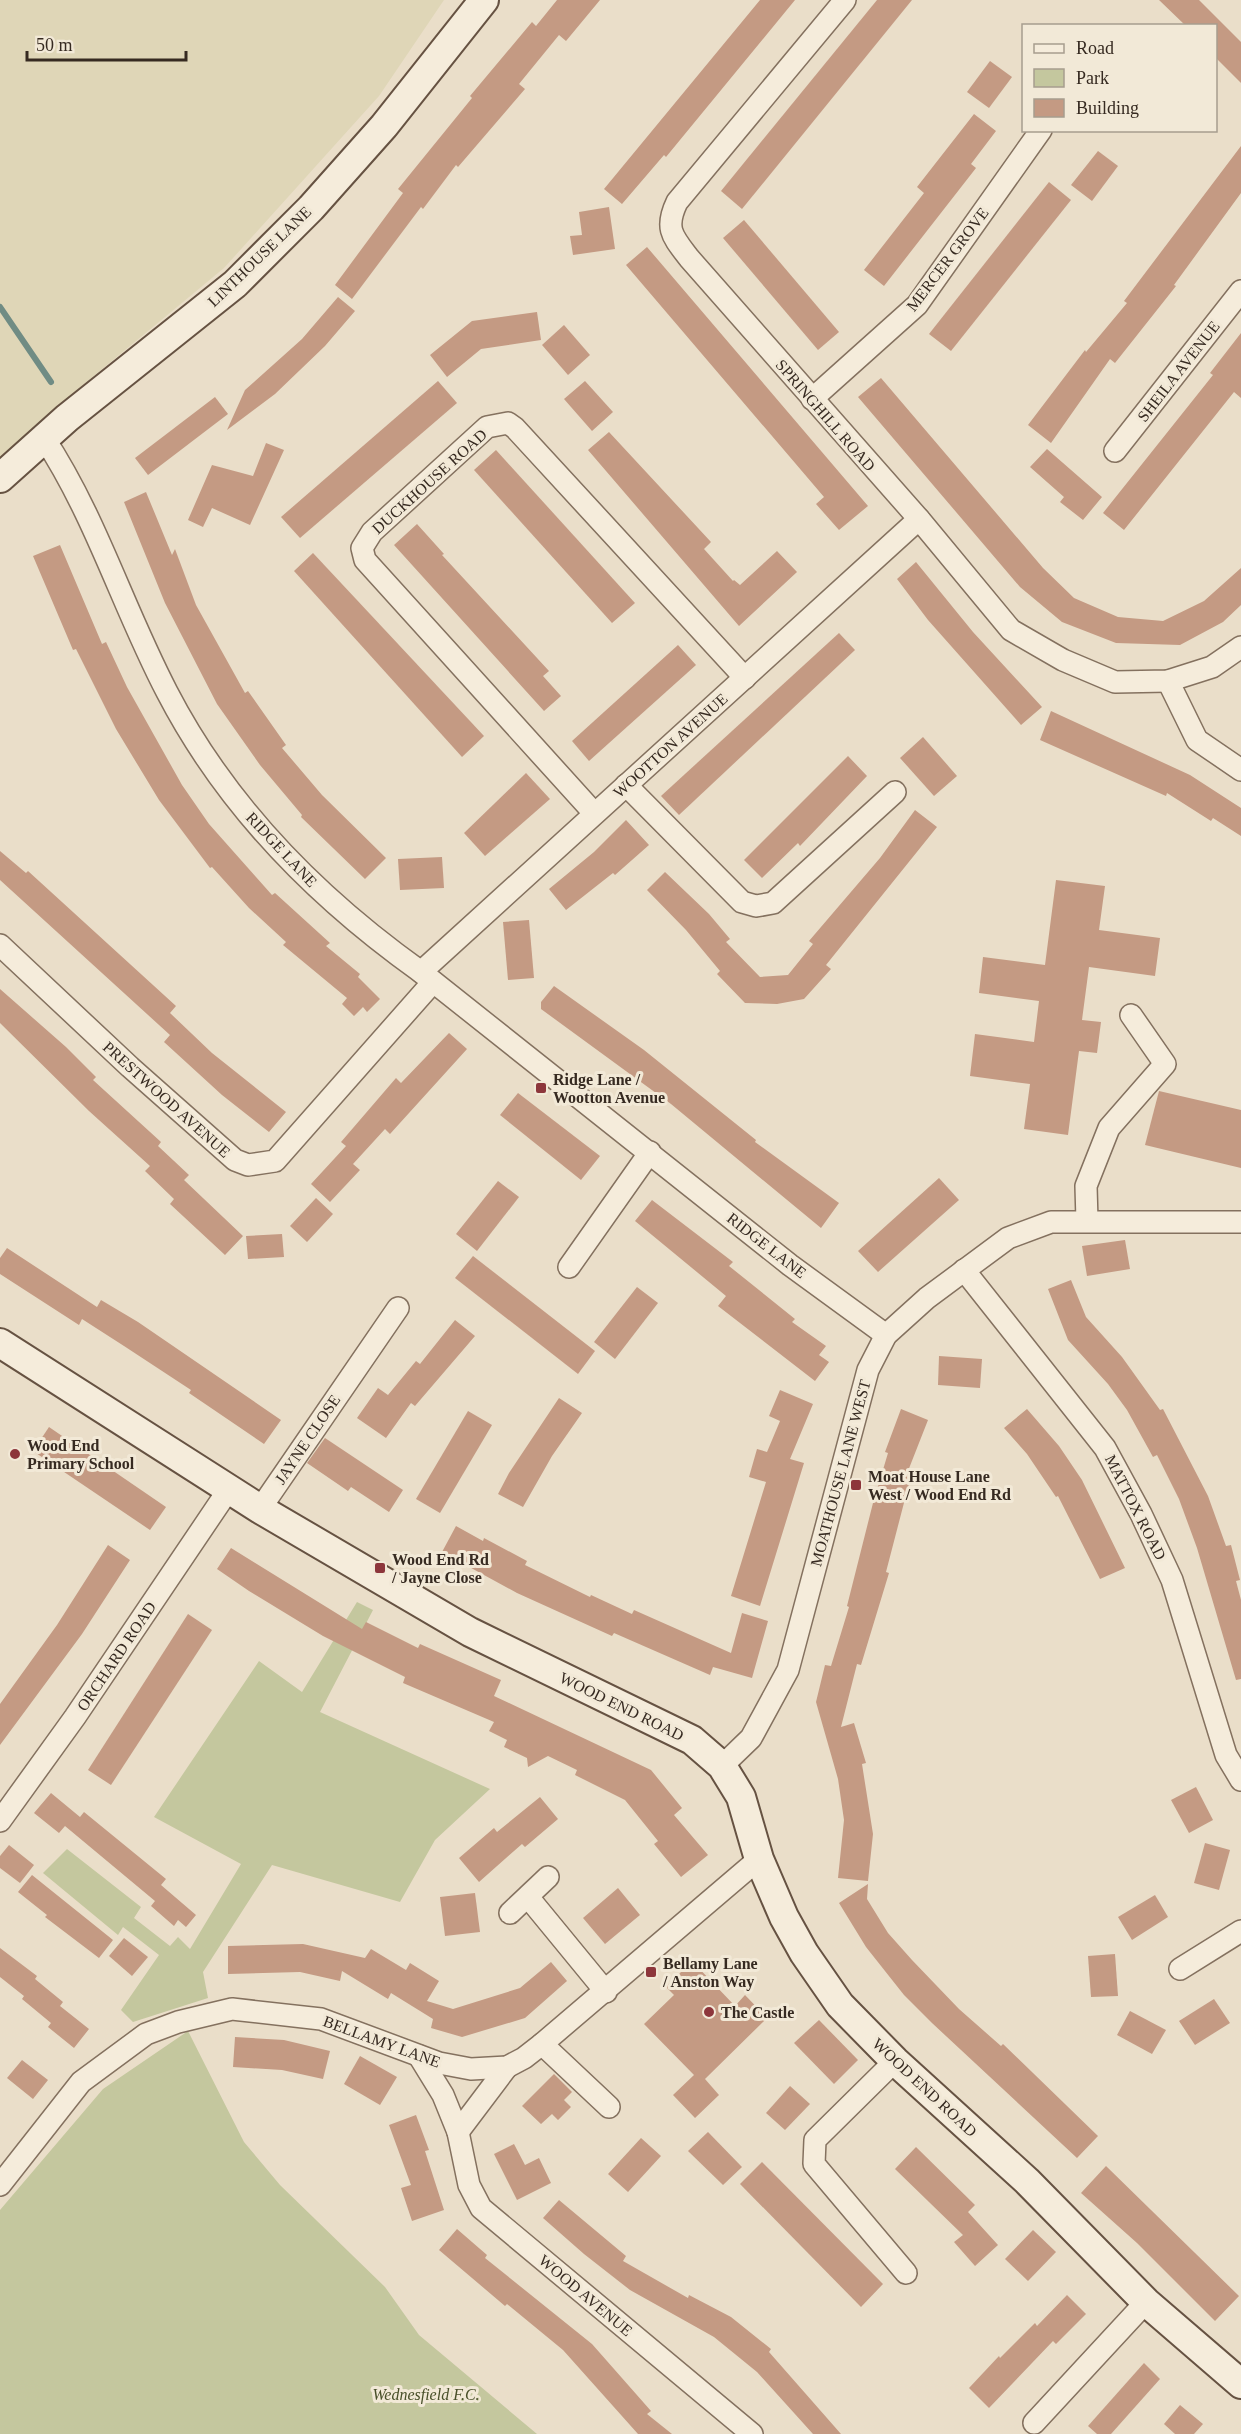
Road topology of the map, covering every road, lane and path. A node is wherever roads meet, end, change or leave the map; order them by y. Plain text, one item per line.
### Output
1 (484, 0) edge
2 (845, 0) edge
3 (1040, 132) edge
4 (1241, 291) edge
5 (812, 399) junction
6 (44, 438) junction
7 (1115, 451) dead end
8 (0, 478) edge
9 (919, 519) junction
10 (1241, 647) edge
11 (745, 678) junction
12 (1168, 681) junction
13 (1241, 770) edge
14 (626, 784) junction
15 (895, 792) dead end
16 (594, 813) junction
17 (0, 945) edge
18 (427, 977) junction
19 (1131, 1015) dead end
20 (650, 1152) junction
21 (1087, 1221) junction
22 (1241, 1222) edge
23 (569, 1267) dead end
24 (964, 1270) junction
25 (398, 1308) dead end
26 (886, 1335) junction
27 (0, 1343) edge
28 (229, 1489) junction
29 (260, 1509) junction
30 (722, 1766) junction
31 (1241, 1780) edge
32 (0, 1821) edge
33 (759, 1858) junction
34 (549, 1877) dead end
35 (528, 1897) junction
36 (510, 1913) dead end
37 (1241, 1931) edge
38 (1180, 1970) dead end
39 (606, 1992) junction
40 (542, 2044) junction
41 (419, 2055) junction
42 (894, 2061) junction
43 (507, 2067) junction
44 (609, 2107) dead end
45 (458, 2132) junction
46 (0, 2185) edge
47 (906, 2273) dead end
48 (1146, 2302) junction
49 (1241, 2384) edge
50 (1034, 2423) dead end
51 (752, 2434) edge

1 - 6 street, LINTHOUSE LANE
2 - 5 street, SPRINGHILL ROAD
3 - 5 street, MERCER GROVE
4 - 7 street, SHEILA AVENUE
5 - 9 street, SPRINGHILL ROAD
6 - 8 street, LINTHOUSE LANE
6 - 18 street, RIDGE LANE
9 - 11 street, WOOTTON AVENUE
9 - 12 street, SPRINGHILL ROAD
10 - 12 street, SPRINGHILL ROAD
11 - 14 street, WOOTTON AVENUE
11 - 16 street, DUCKHOUSE ROAD
12 - 13 street
14 - 15 street
14 - 16 street, WOOTTON AVENUE
16 - 18 street, WOOTTON AVENUE
17 - 18 street, PRESTWOOD AVENUE
18 - 20 street, RIDGE LANE
19 - 21 street
20 - 23 street
20 - 26 street, RIDGE LANE
21 - 22 street, MOATHOUSE LANE WEST
21 - 24 street, MOATHOUSE LANE WEST
24 - 26 street, MOATHOUSE LANE WEST
24 - 31 street, MATTOX ROAD
25 - 29 street, JAYNE CLOSE
26 - 30 street, MOATHOUSE LANE WEST
27 - 28 street, WOOD END ROAD
28 - 29 street, WOOD END ROAD
28 - 32 street, ORCHARD ROAD
29 - 30 street, WOOD END ROAD
30 - 33 street, WOOD END ROAD
33 - 39 street, BELLAMY LANE
33 - 42 street, WOOD END ROAD
34 - 35 street
35 - 36 street
35 - 39 street
37 - 38 street
39 - 40 street, BELLAMY LANE
40 - 43 street, BELLAMY LANE
40 - 44 street
41 - 43 street, BELLAMY LANE
41 - 45 street, WOOD AVENUE
41 - 46 street, BELLAMY LANE
42 - 47 street
42 - 48 street, WOOD END ROAD
43 - 45 street
45 - 51 street, WOOD AVENUE
48 - 49 street, WOOD END ROAD
48 - 50 street

